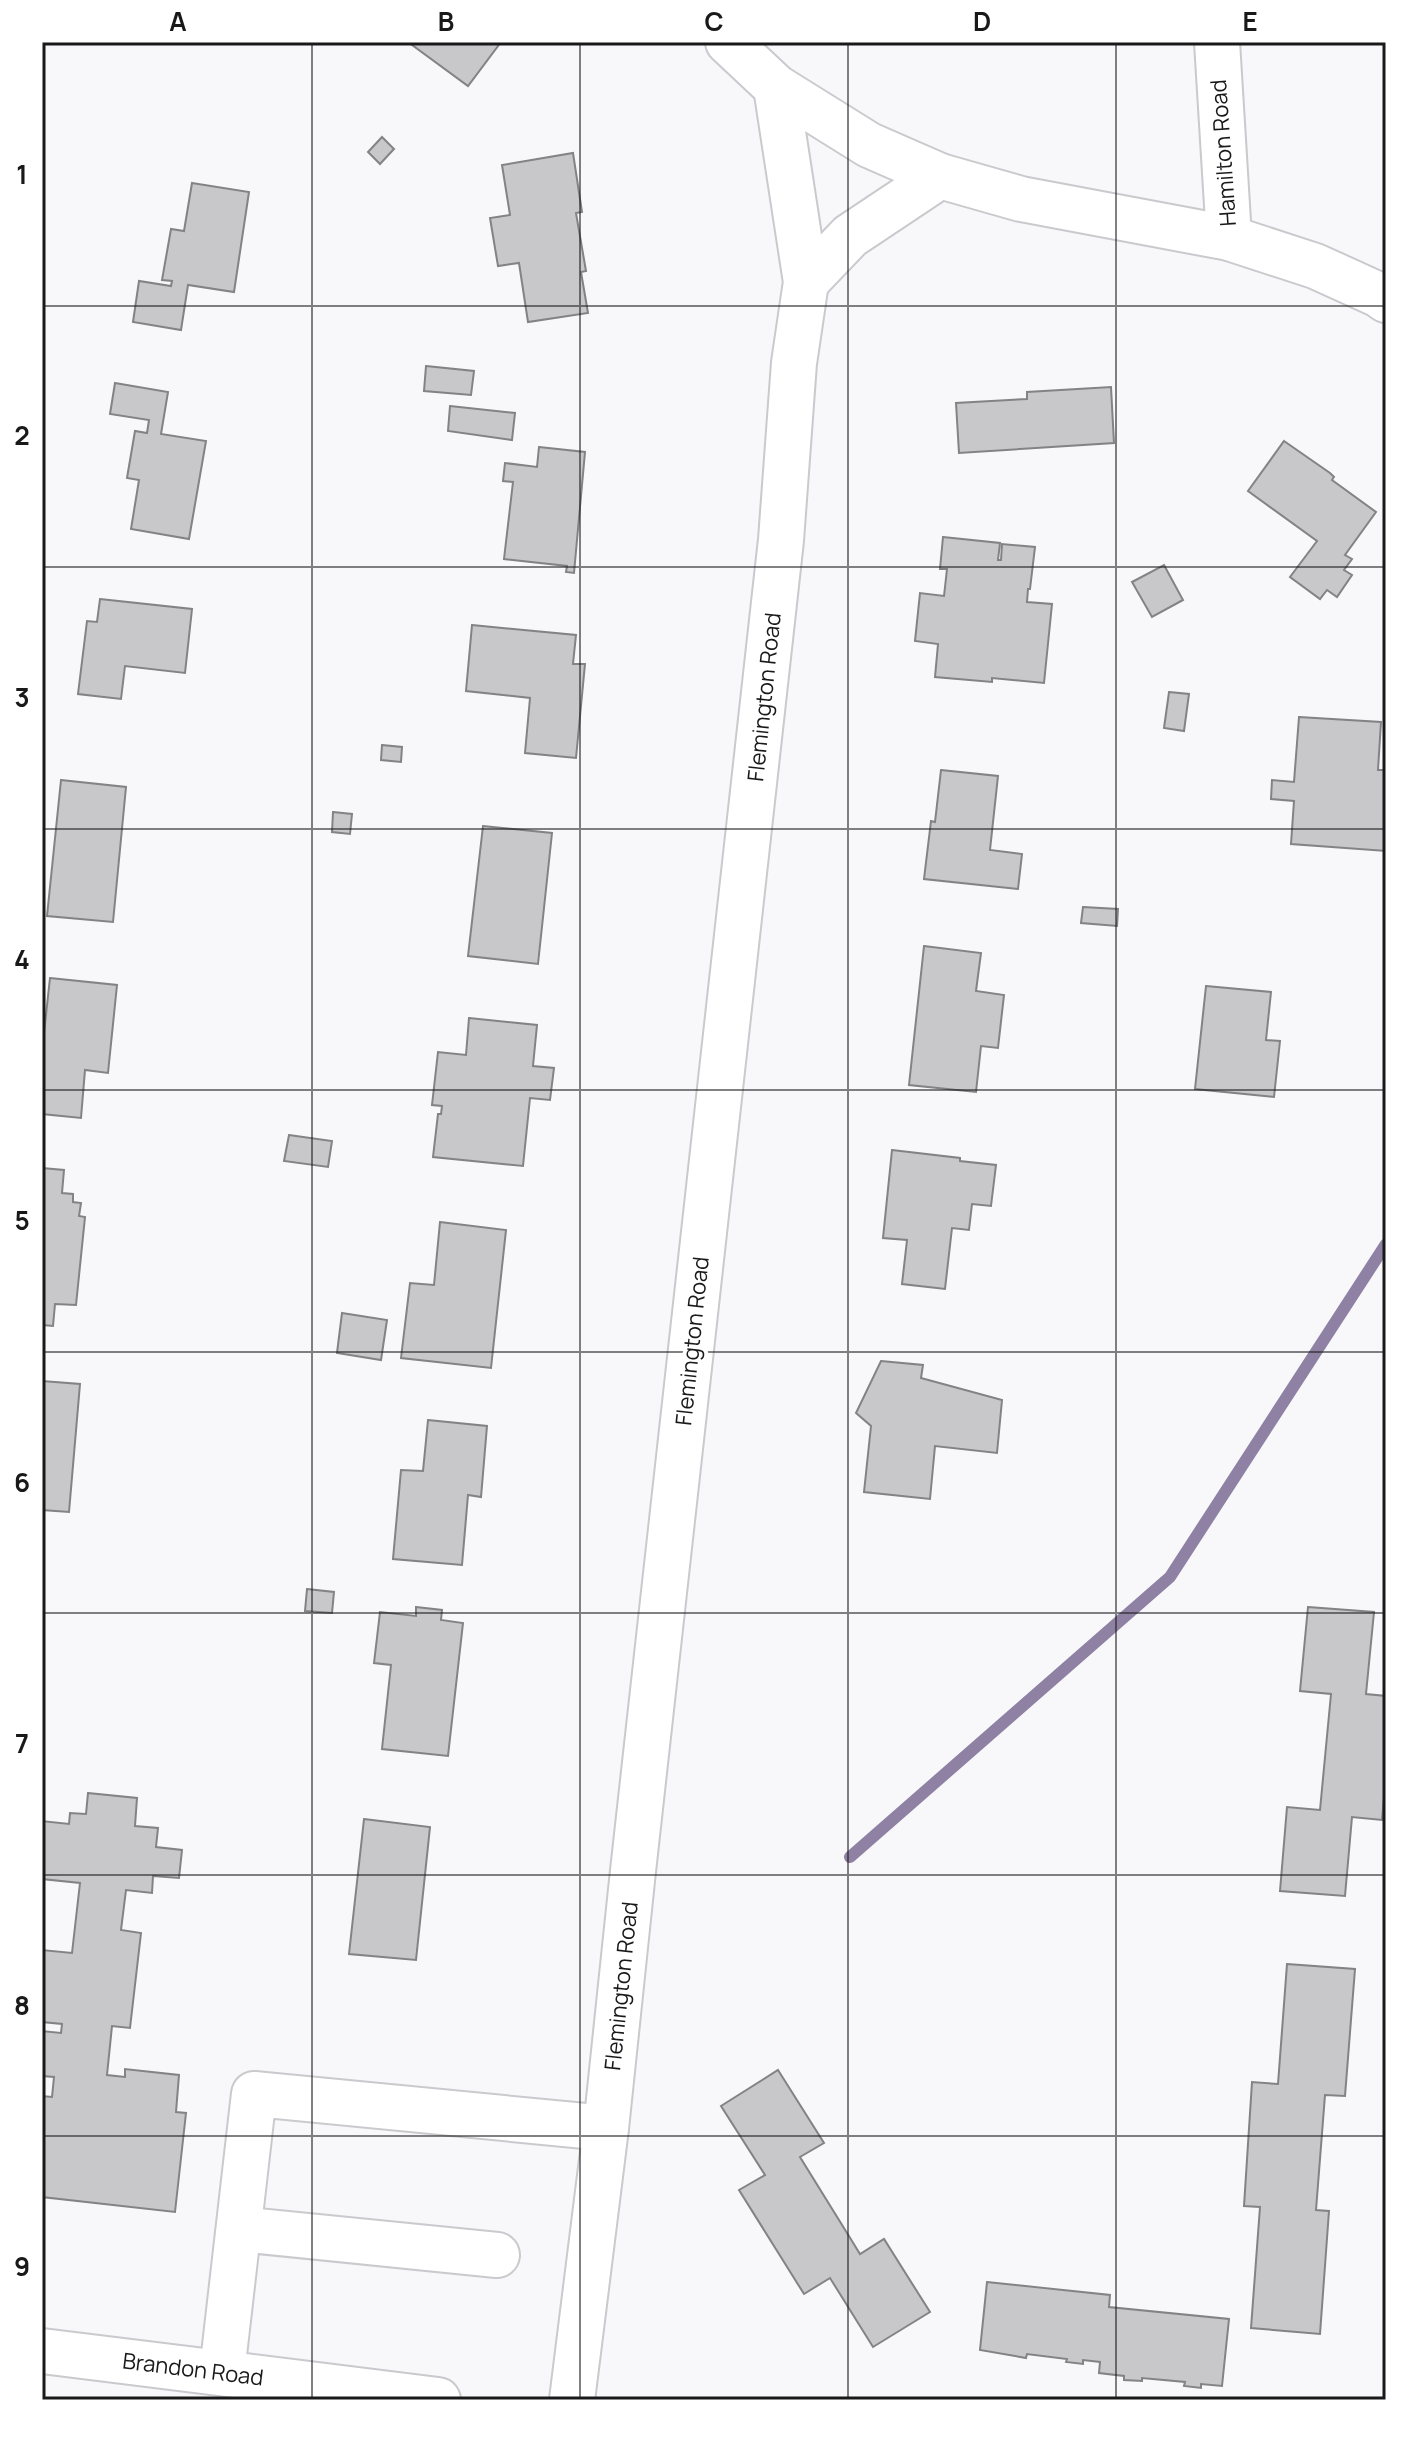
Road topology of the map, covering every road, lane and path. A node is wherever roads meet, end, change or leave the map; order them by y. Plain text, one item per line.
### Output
1 (728, 42) edge
2 (1217, 42) edge
3 (776, 87) junction
4 (940, 176) junction
5 (1229, 238) junction
6 (806, 282) junction
7 (1386, 300) edge
8 (606, 2128) junction
9 (239, 2229) junction
10 (497, 2255) dead end
11 (42, 2351) edge
12 (222, 2372) junction
13 (438, 2400) edge
14 (572, 2400) edge

1 - 3 street
2 - 5 street, Hamilton Road
3 - 4 street
3 - 6 street, Flemington Road
4 - 5 street
4 - 6 street
5 - 7 street, Hamilton Road
6 - 8 street, Flemington Road
8 - 9 street
8 - 14 street, Flemington Road
9 - 10 street
9 - 12 street
11 - 12 street, Brandon Road
12 - 13 street, Brandon Road

